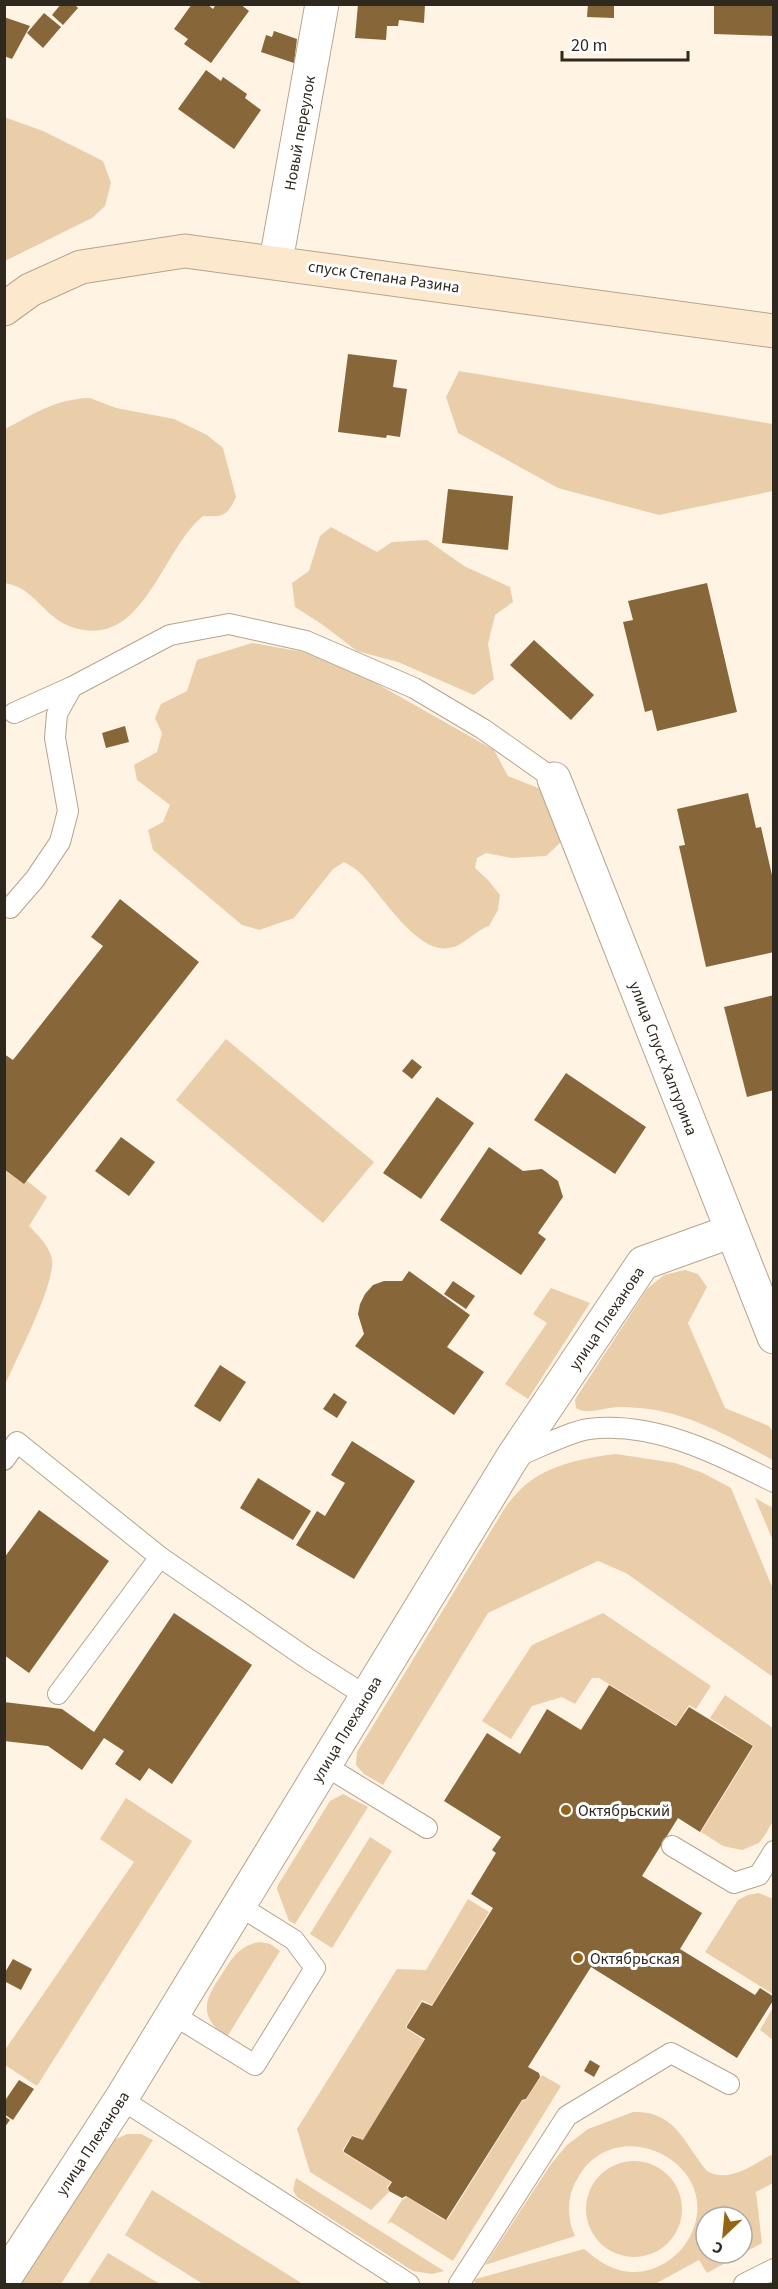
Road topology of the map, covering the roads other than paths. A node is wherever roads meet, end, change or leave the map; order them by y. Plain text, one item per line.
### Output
1 (322, 4) edge
2 (276, 261) junction
3 (4, 309) edge
4 (774, 331) edge
5 (72, 687) junction
6 (14, 713) dead end
7 (554, 779) joint
8 (10, 908) dead end
9 (732, 1231) junction
10 (774, 1337) edge
11 (512, 1458) junction
12 (4, 1460) edge
13 (774, 1482) edge
14 (160, 1557) junction
15 (58, 1694) dead end
16 (366, 1696) junction
17 (324, 1765) junction
18 (426, 1828) dead end
19 (672, 1846) dead end
20 (774, 1851) edge
21 (766, 1880) edge
22 (238, 1905) junction
23 (172, 2014) junction
24 (729, 2084) dead end
25 (121, 2098) junction
26 (774, 2269) edge
27 (4, 2279) edge
28 (409, 2284) edge
29 (459, 2284) edge
30 (744, 2284) edge

1 - 2 street, Новый переулок
2 - 3 main road, спуск Степана Разина
2 - 4 main road, спуск Степана Разина
5 - 6 lane
5 - 7 lane
5 - 8 lane
7 - 9 street, улица Спуск Халтурина
9 - 10 street, улица Спуск Халтурина
9 - 11 street, улица Плеханова
11 - 13 lane
11 - 16 street, улица Плеханова
12 - 14 lane
14 - 15 lane
14 - 16 lane
16 - 17 street, улица Плеханова
17 - 18 lane
17 - 22 street, улица Плеханова
19 - 21 lane
20 - 21 lane
22 - 23 street, улица Плеханова
22 - 23 lane
23 - 25 street, улица Плеханова
24 - 29 lane
25 - 27 street, улица Плеханова
25 - 28 lane
26 - 30 lane

